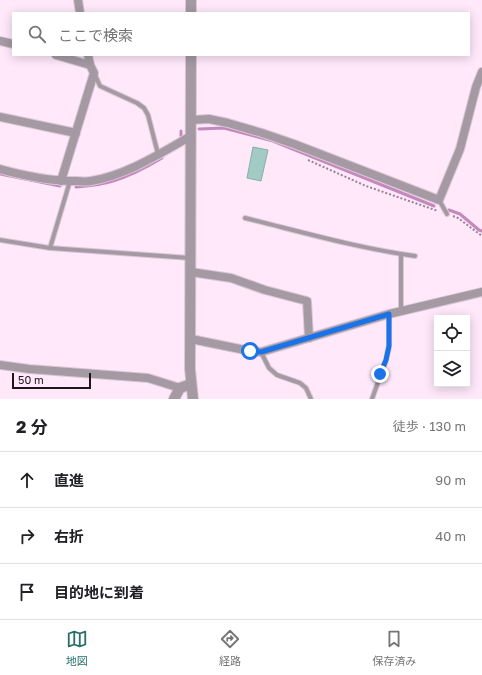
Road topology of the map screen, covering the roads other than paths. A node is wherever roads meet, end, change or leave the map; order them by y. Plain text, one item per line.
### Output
1 (78, 0) edge
2 (191, 0) edge
3 (80, 12) edge
4 (191, 12) edge
5 (0, 42) edge
6 (12, 44) edge
7 (59, 56) edge
8 (88, 56) edge
9 (191, 56) edge
10 (92, 69) junction
11 (482, 72) edge
12 (0, 117) edge
13 (191, 120) junction
14 (76, 133) junction
15 (191, 136) junction
16 (158, 154) junction
17 (0, 169) edge
18 (61, 181) junction
19 (70, 181) junction
20 (439, 200) junction
21 (447, 214) road end
22 (245, 218) dead end
23 (0, 240) edge
24 (50, 248) junction
25 (401, 254) junction
26 (415, 256) dead end
27 (191, 258) junction
28 (191, 272) junction
29 (482, 292) edge
30 (401, 310) junction
31 (389, 314) junction
32 (309, 338) junction
33 (191, 339) junction
34 (261, 352) junction
35 (0, 365) edge
36 (191, 384) junction
37 (180, 388) junction
38 (174, 399) edge
39 (193, 399) edge
40 (311, 399) edge
41 (372, 399) edge

1 - 3 street
2 - 4 street
5 - 6 street
7 - 10 street
8 - 10 street
9 - 13 street
10 - 14 street
10 - 16 lane
11 - 20 street
12 - 14 street
13 - 15 street
13 - 20 street
14 - 18 street
15 - 16 street
15 - 27 street
16 - 19 street
17 - 18 street
18 - 19 street
19 - 24 lane
20 - 21 lane
22 - 25 lane
23 - 24 lane
24 - 27 lane
25 - 26 lane
25 - 30 lane
27 - 28 street
28 - 32 street
28 - 33 street
29 - 30 street
30 - 31 street
31 - 32 street
31 - 41 lane
32 - 34 street
33 - 34 street
33 - 36 street
34 - 40 lane
35 - 37 street
36 - 37 street
36 - 39 street
37 - 38 street

